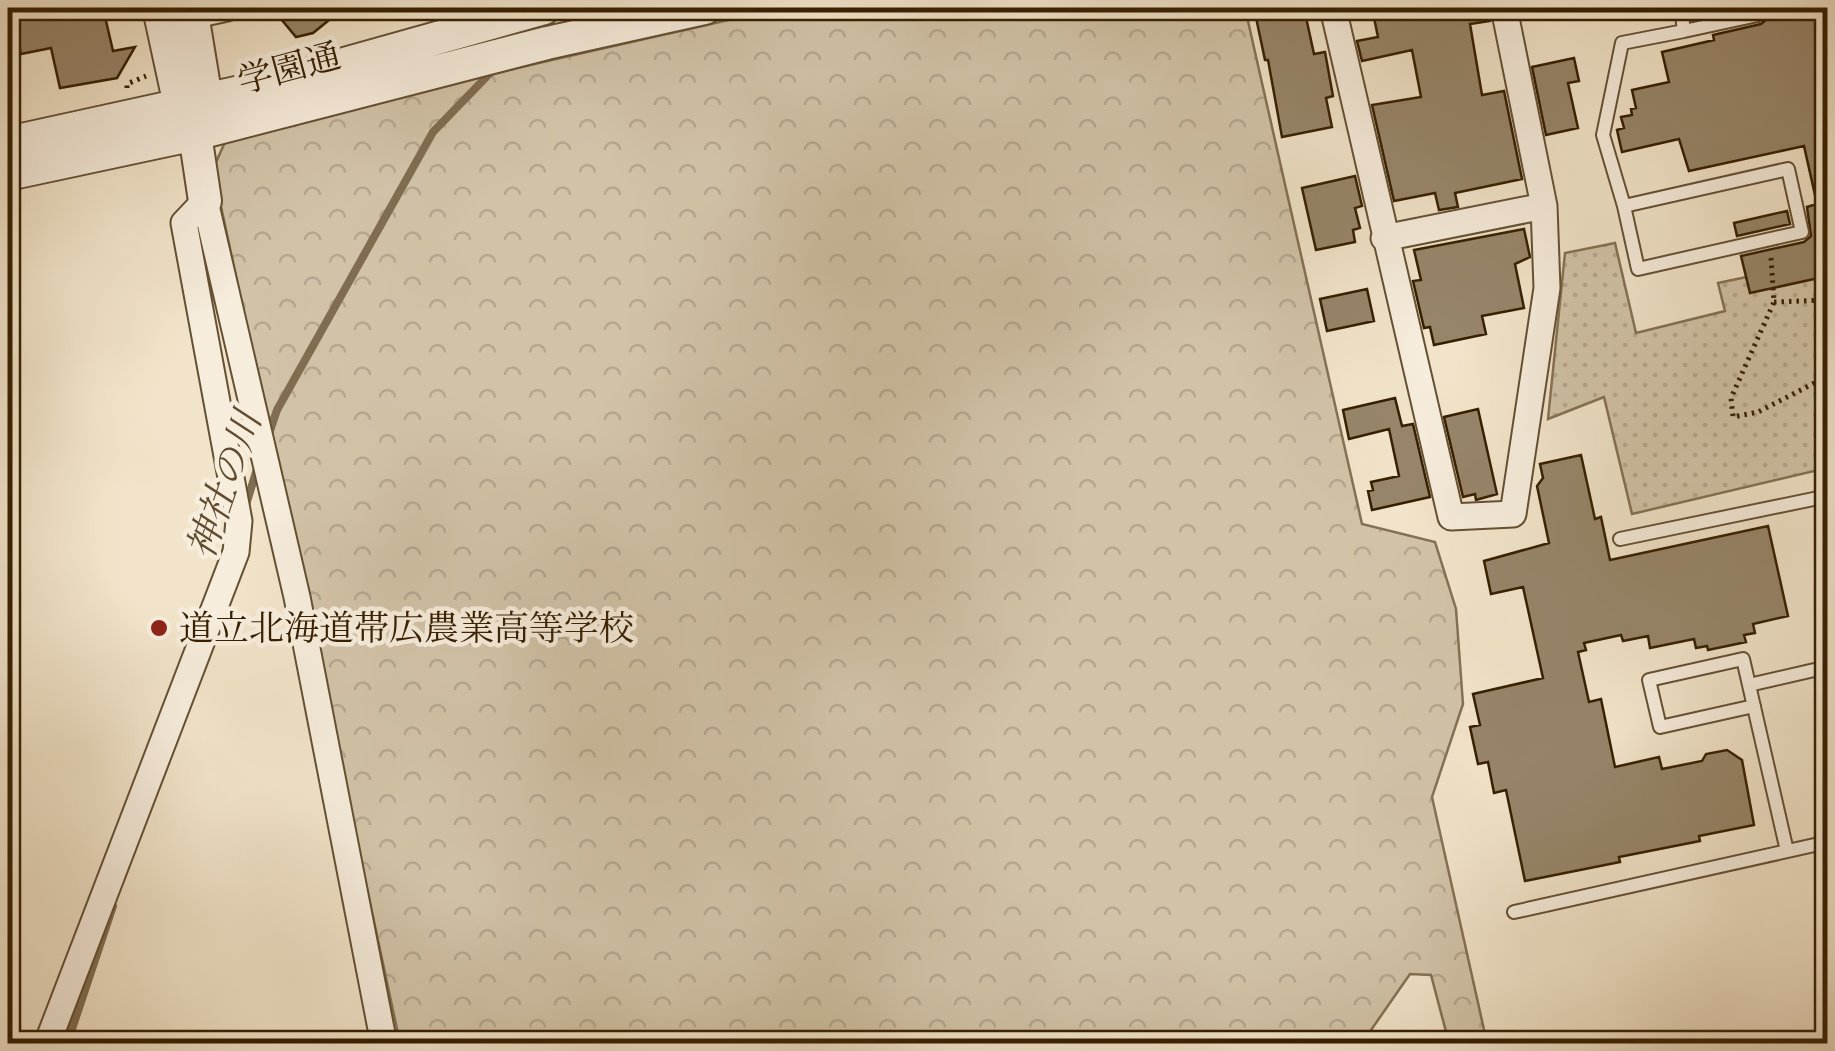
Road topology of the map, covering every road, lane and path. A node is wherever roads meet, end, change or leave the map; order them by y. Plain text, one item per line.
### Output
1 (227, 8) edge
2 (544, 8) edge
3 (706, 8) edge
4 (1332, 8) edge
5 (1504, 8) edge
6 (1681, 8) edge
7 (1756, 8) edge
8 (176, 13) edge
9 (1684, 31) junction
10 (193, 102) junction
11 (195, 134) junction
12 (8, 143) edge
13 (8, 174) edge
14 (205, 201) junction
15 (1544, 206) junction
16 (1624, 206) junction
17 (1384, 238) junction
18 (1768, 240) junction
19 (1828, 300) edge
20 (1774, 302) junction
21 (1828, 376) edge
22 (1828, 496) edge
23 (1620, 539) dead end
24 (1823, 668) dead end
25 (1749, 685) junction
26 (1754, 706) junction
27 (1828, 842) edge
28 (1787, 851) junction
29 (1514, 912) dead end
30 (48, 1044) edge
31 (384, 1044) edge

1 - 8 street
2 - 10 street, 学園通
3 - 11 street, 学園通
4 - 17 street
5 - 15 street
6 - 9 lane
7 - 9 lane
8 - 10 street
9 - 16 lane
10 - 11 street
10 - 12 street, 学園通
11 - 13 street, 学園通
11 - 14 street
14 - 30 street
14 - 31 street
15 - 17 street
15 - 17 street
16 - 18 lane
16 - 18 lane
18 - 20 path
19 - 20 path
20 - 21 path
22 - 23 lane
24 - 25 lane
25 - 26 lane
25 - 26 lane
26 - 28 lane
27 - 28 lane
28 - 29 lane

